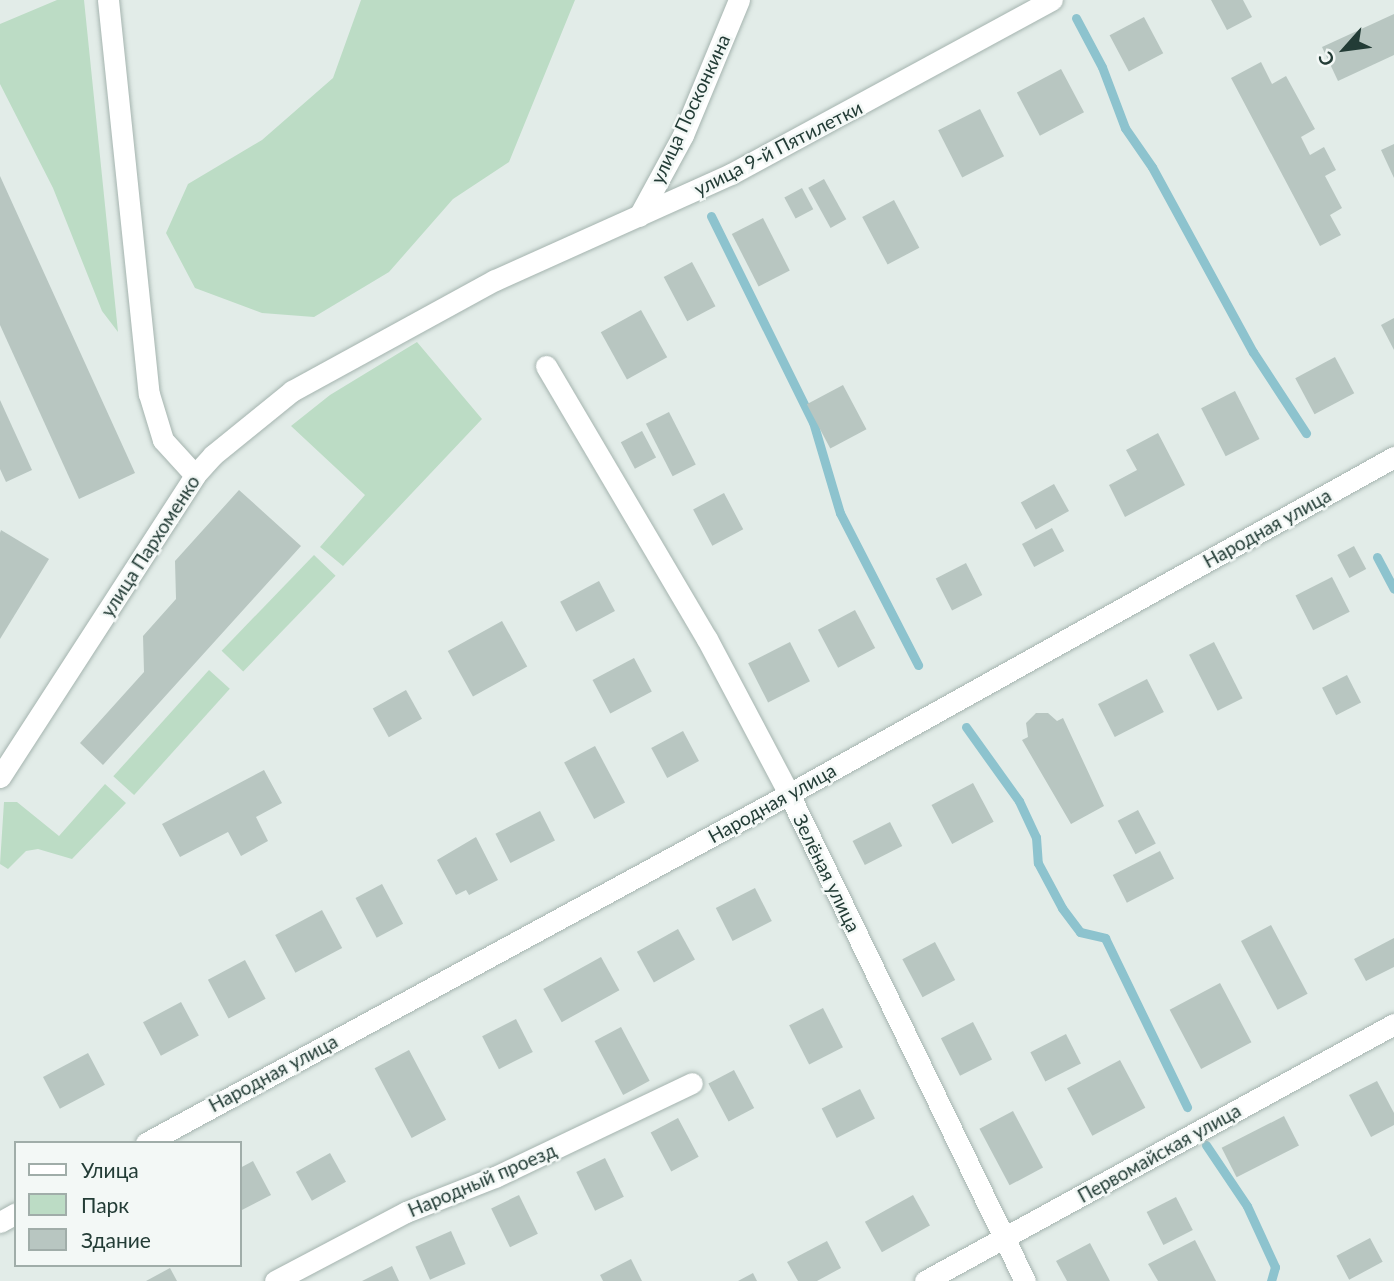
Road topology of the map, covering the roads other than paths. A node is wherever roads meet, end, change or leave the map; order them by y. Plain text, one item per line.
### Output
1 (108, 0) edge
2 (739, 0) edge
3 (1052, 0) edge
4 (639, 216) junction
5 (495, 281) joint
6 (546, 366) dead end
7 (1394, 457) edge
8 (195, 475) junction
9 (0, 777) edge
10 (789, 794) junction
11 (1394, 1024) edge
12 (692, 1083) dead end
13 (150, 1141) edge
14 (1003, 1239) junction
15 (275, 1281) edge
16 (925, 1281) edge
17 (1025, 1281) edge

1 - 8 street
2 - 4 street, улица Посконкина
3 - 4 street, улица 9-й Пятилетки
4 - 5 street, улица 9-й Пятилетки
5 - 8 street, улица Пархоменко
6 - 10 street, Зелёная улица
7 - 10 street, Народная улица
8 - 9 street, улица Пархоменко
10 - 13 street, Народная улица
10 - 14 street, Зелёная улица
11 - 14 street, Первомайская улица
12 - 15 street, Народный проезд
14 - 16 street, Первомайская улица
14 - 17 street, Зелёная улица

